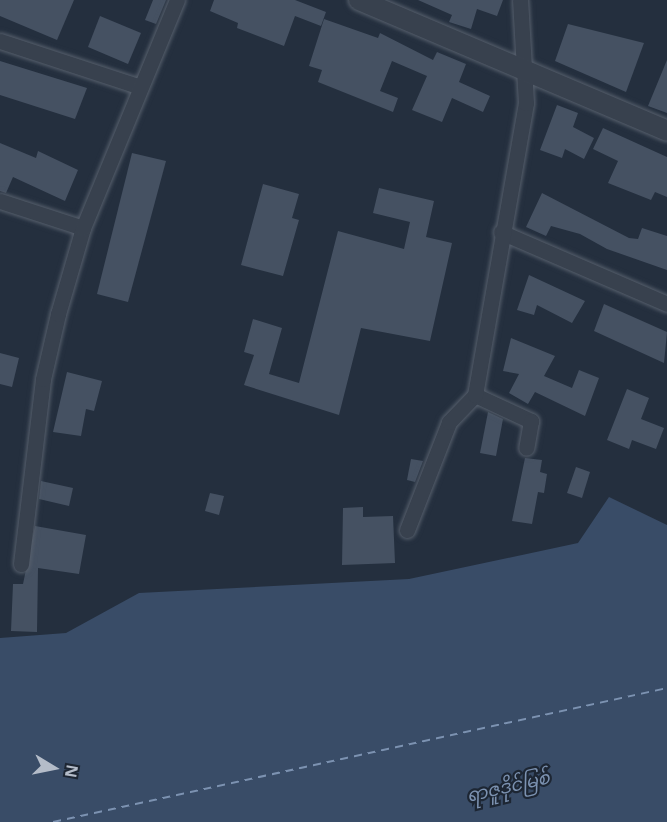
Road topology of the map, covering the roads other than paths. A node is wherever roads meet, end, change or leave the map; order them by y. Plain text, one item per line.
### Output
1 (177, 0) edge
2 (359, 0) edge
3 (520, 0) edge
4 (0, 41) edge
5 (524, 68) junction
6 (138, 86) junction
7 (667, 131) edge
8 (0, 201) edge
9 (83, 228) junction
10 (501, 232) junction
11 (667, 304) edge
12 (475, 395) junction
13 (526, 448) dead end
14 (407, 530) dead end
15 (21, 564) dead end

1 - 6 street
2 - 5 street
3 - 5 street
4 - 6 street
5 - 7 street
5 - 10 street
6 - 9 street
8 - 9 street
9 - 15 street
10 - 11 street
10 - 12 street
12 - 13 street
12 - 14 street

